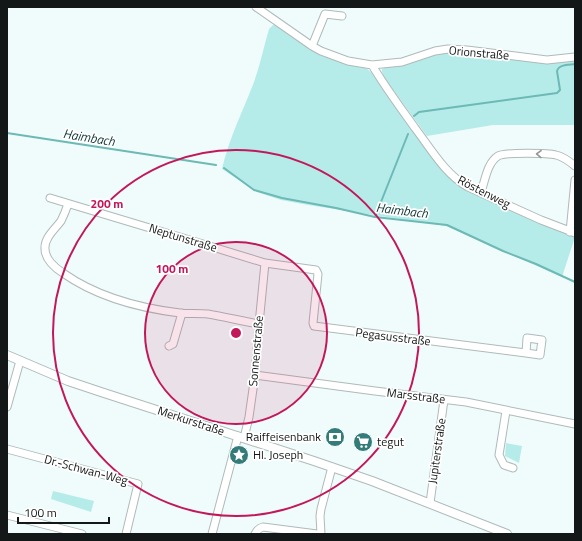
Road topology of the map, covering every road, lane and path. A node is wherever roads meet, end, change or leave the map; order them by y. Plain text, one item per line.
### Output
1 (256, 7) edge
2 (342, 16) dead end
3 (312, 46) junction
4 (575, 57) edge
5 (372, 65) junction
6 (575, 166) edge
7 (575, 180) edge
8 (481, 192) junction
9 (50, 198) dead end
10 (68, 204) junction
11 (572, 232) edge
12 (265, 263) junction
13 (318, 272) joint
14 (182, 313) junction
15 (259, 324) junction
16 (169, 346) dead end
17 (526, 353) dead end
18 (9, 356) edge
19 (20, 361) junction
20 (255, 375) junction
21 (444, 400) junction
22 (7, 407) edge
23 (506, 411) junction
24 (575, 424) edge
25 (241, 437) junction
26 (7, 449) edge
27 (332, 467) junction
28 (512, 468) dead end
29 (430, 503) junction
30 (7, 515) edge
31 (82, 534) edge
32 (126, 534) edge
33 (212, 534) edge
34 (255, 534) edge
35 (318, 534) edge
36 (321, 534) edge
37 (506, 534) edge

1 - 3 street, Orionstraße
2 - 3 street
3 - 5 street, Orionstraße
4 - 5 street, Orionstraße
5 - 8 street, Röstenweg
6 -> 8 street
7 - 11 street
8 - 11 street, Röstenweg
9 - 10 street, Neptunstraße
10 - 12 street, Neptunstraße
10 - 14 street
12 - 13 street, Neptunstraße
12 - 15 street, Sonnenstraße
13 - 17 street, Pegasusstraße
14 - 15 street
14 - 16 street
15 - 20 street, Sonnenstraße
18 - 19 main road, Merkurstraße
19 - 22 street
19 - 25 main road, Merkurstraße
20 - 21 street, Marsstraße
20 - 25 street, Sonnenstraße
21 - 23 street, Marsstraße
21 - 29 street, Jupiterstraße
23 - 24 street, Marsstraße
23 - 28 street
25 - 27 main road, Merkurstraße
25 - 33 street, Sonnenstraße
26 - 32 street, Dr.-Schwan-Weg
27 - 29 main road, Merkurstraße
27 - 36 street
29 - 37 main road, Merkurstraße
30 - 31 street
34 - 35 street

